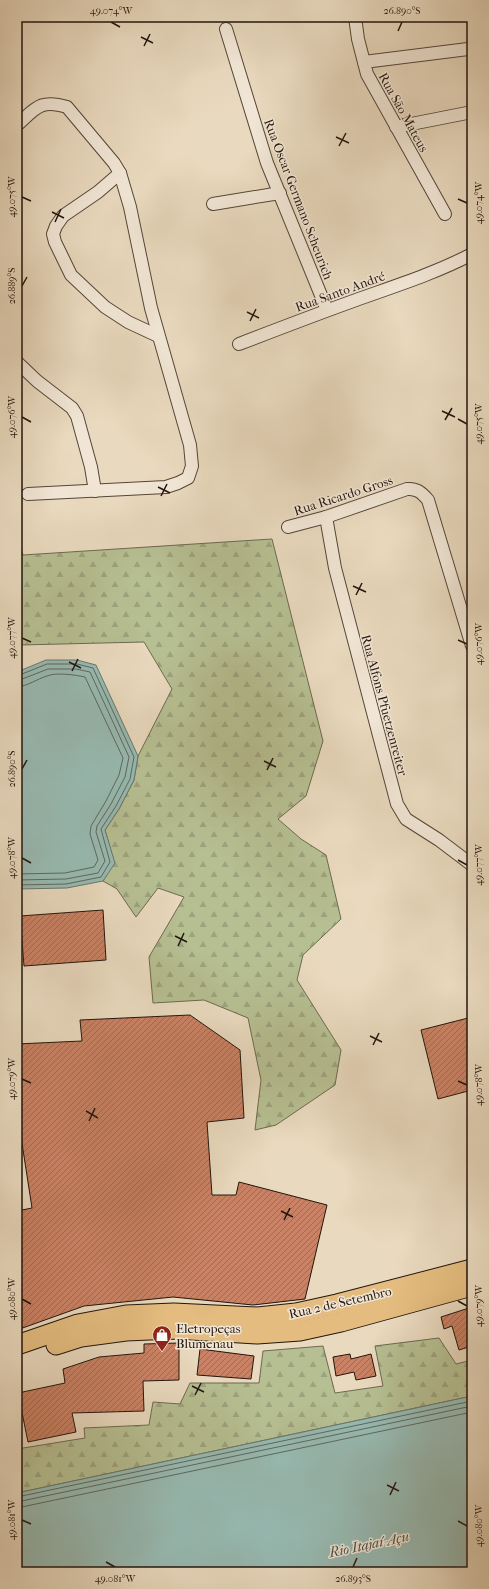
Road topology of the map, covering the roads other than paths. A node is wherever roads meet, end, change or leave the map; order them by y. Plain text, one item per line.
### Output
1 (355, 17) edge
2 (226, 29) dead end
3 (468, 49) dead end
4 (364, 62) junction
5 (472, 112) edge
6 (17, 125) edge
7 (396, 127) junction
8 (120, 173) junction
9 (280, 193) junction
10 (213, 204) dead end
11 (445, 214) dead end
12 (472, 254) edge
13 (327, 310) junction
14 (158, 336) junction
15 (239, 344) dead end
16 (17, 362) edge
17 (95, 491) junction
18 (28, 494) dead end
19 (326, 517) junction
20 (288, 527) dead end
21 (472, 646) edge
22 (472, 865) edge
23 (472, 1269) edge
24 (472, 1286) edge
25 (17, 1345) edge
26 (17, 1358) edge

1 - 4 street, Rua São Mateus
2 - 9 street, Rua Oscar Germano Scheurich
3 - 4 street
4 - 7 street, Rua São Mateus
5 - 7 street
6 - 8 street
7 - 11 street, Rua São Mateus
8 - 14 street
8 - 14 street
9 - 10 street
9 - 13 street, Rua Oscar Germano Scheurich
12 - 13 street, Rua Santo André
13 - 15 street, Rua Santo André
14 - 17 street
16 - 17 street
17 - 18 street
19 - 20 street, Rua Ricardo Gross
19 - 21 street, Rua Ricardo Gross
19 - 22 street, Rua Alfons Pfuetzenreiter
23 - 25 main road, Rua 2 de Setembro
24 - 26 main road, Rua 2 de Setembro

